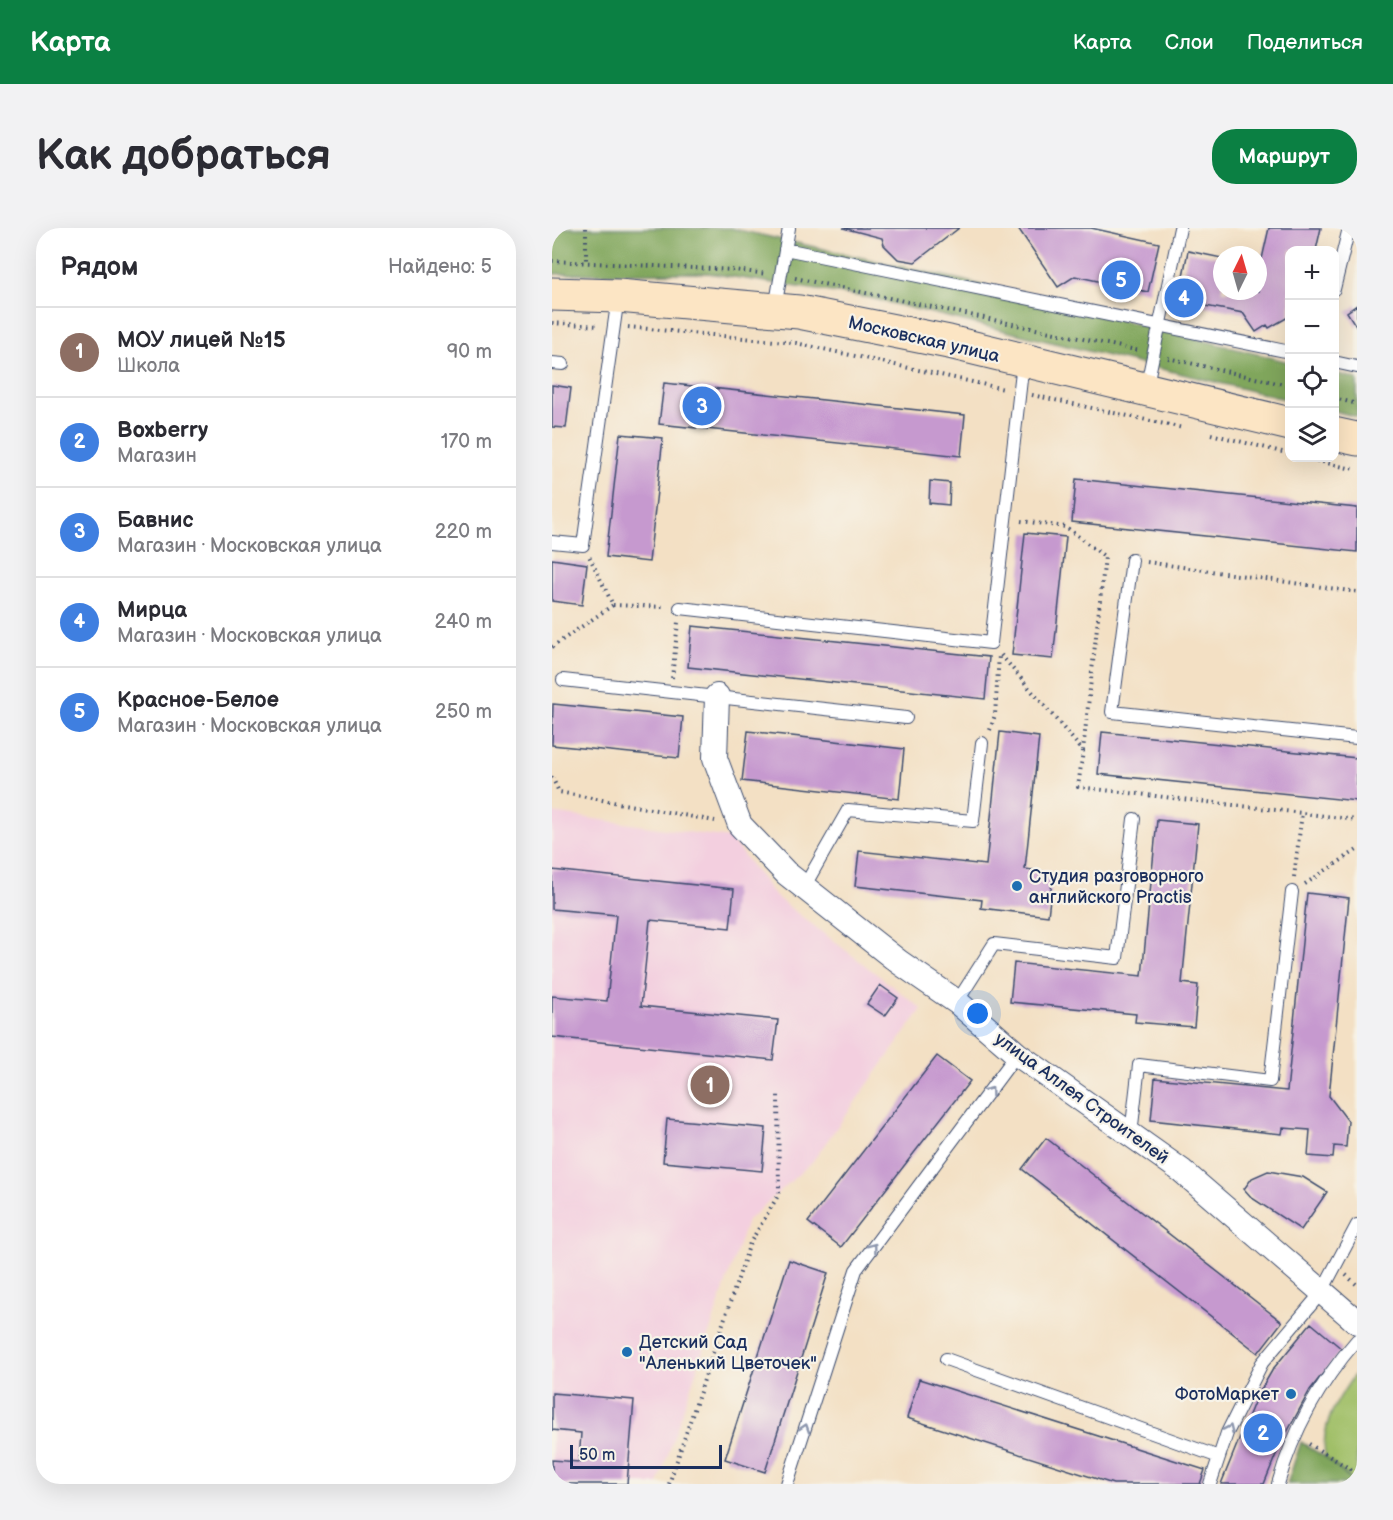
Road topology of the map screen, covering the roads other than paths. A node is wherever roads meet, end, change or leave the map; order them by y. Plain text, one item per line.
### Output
1 (789, 228) edge
2 (1180, 228) edge
3 (1349, 228) edge
4 (785, 249) junction
5 (1339, 272) edge
6 (552, 294) edge
7 (774, 309) junction
8 (617, 311) junction
9 (1159, 326) junction
10 (1285, 351) edge
11 (1339, 363) edge
12 (1357, 367) edge
13 (1021, 377) junction
14 (1146, 390) junction
15 (1285, 423) edge
16 (1339, 435) edge
17 (1357, 439) edge
18 (552, 542) edge
19 (1132, 560) road end
20 (680, 608) road end
21 (564, 680) dead end
22 (717, 696) junction
23 (906, 718) dead end
24 (1357, 738) edge
25 (982, 743) dead end
26 (1134, 819) dead end
27 (804, 887) junction
28 (1293, 892) road end
29 (957, 1002) junction
30 (1017, 1054) junction
31 (1131, 1134) junction
32 (1357, 1225) edge
33 (1321, 1293) junction
34 (1357, 1322) edge
35 (1357, 1340) edge
36 (946, 1359) dead end
37 (1219, 1457) junction
38 (787, 1484) edge
39 (1210, 1484) edge
40 (1278, 1484) edge

1 - 4 lane
2 - 9 lane
3 - 5 lane
4 - 7 lane
4 - 9 lane
6 - 8 street, Московская улица
7 - 8 street, Московская улица
7 - 13 street, Московская улица
8 - 18 lane
9 - 10 lane
9 - 14 lane
11 - 12 lane
13 - 14 street, Московская улица
13 - 20 lane
14 - 15 street, Московская улица
16 - 17 street
19 - 24 lane
21 - 22 lane
22 - 23 lane
22 - 27 street, улица Аллея Строителей
25 - 27 lane
26 - 29 lane
27 - 29 street, улица Аллея Строителей
28 - 31 lane
29 - 30 street, улица Аллея Строителей
30 - 31 street, улица Аллея Строителей
38 -> 30 lane
31 - 33 street, улица Аллея Строителей
32 - 33 lane
33 - 34 street, улица Аллея Строителей
37 -> 33 lane
35 - 40 lane
36 - 37 lane
37 - 39 lane

